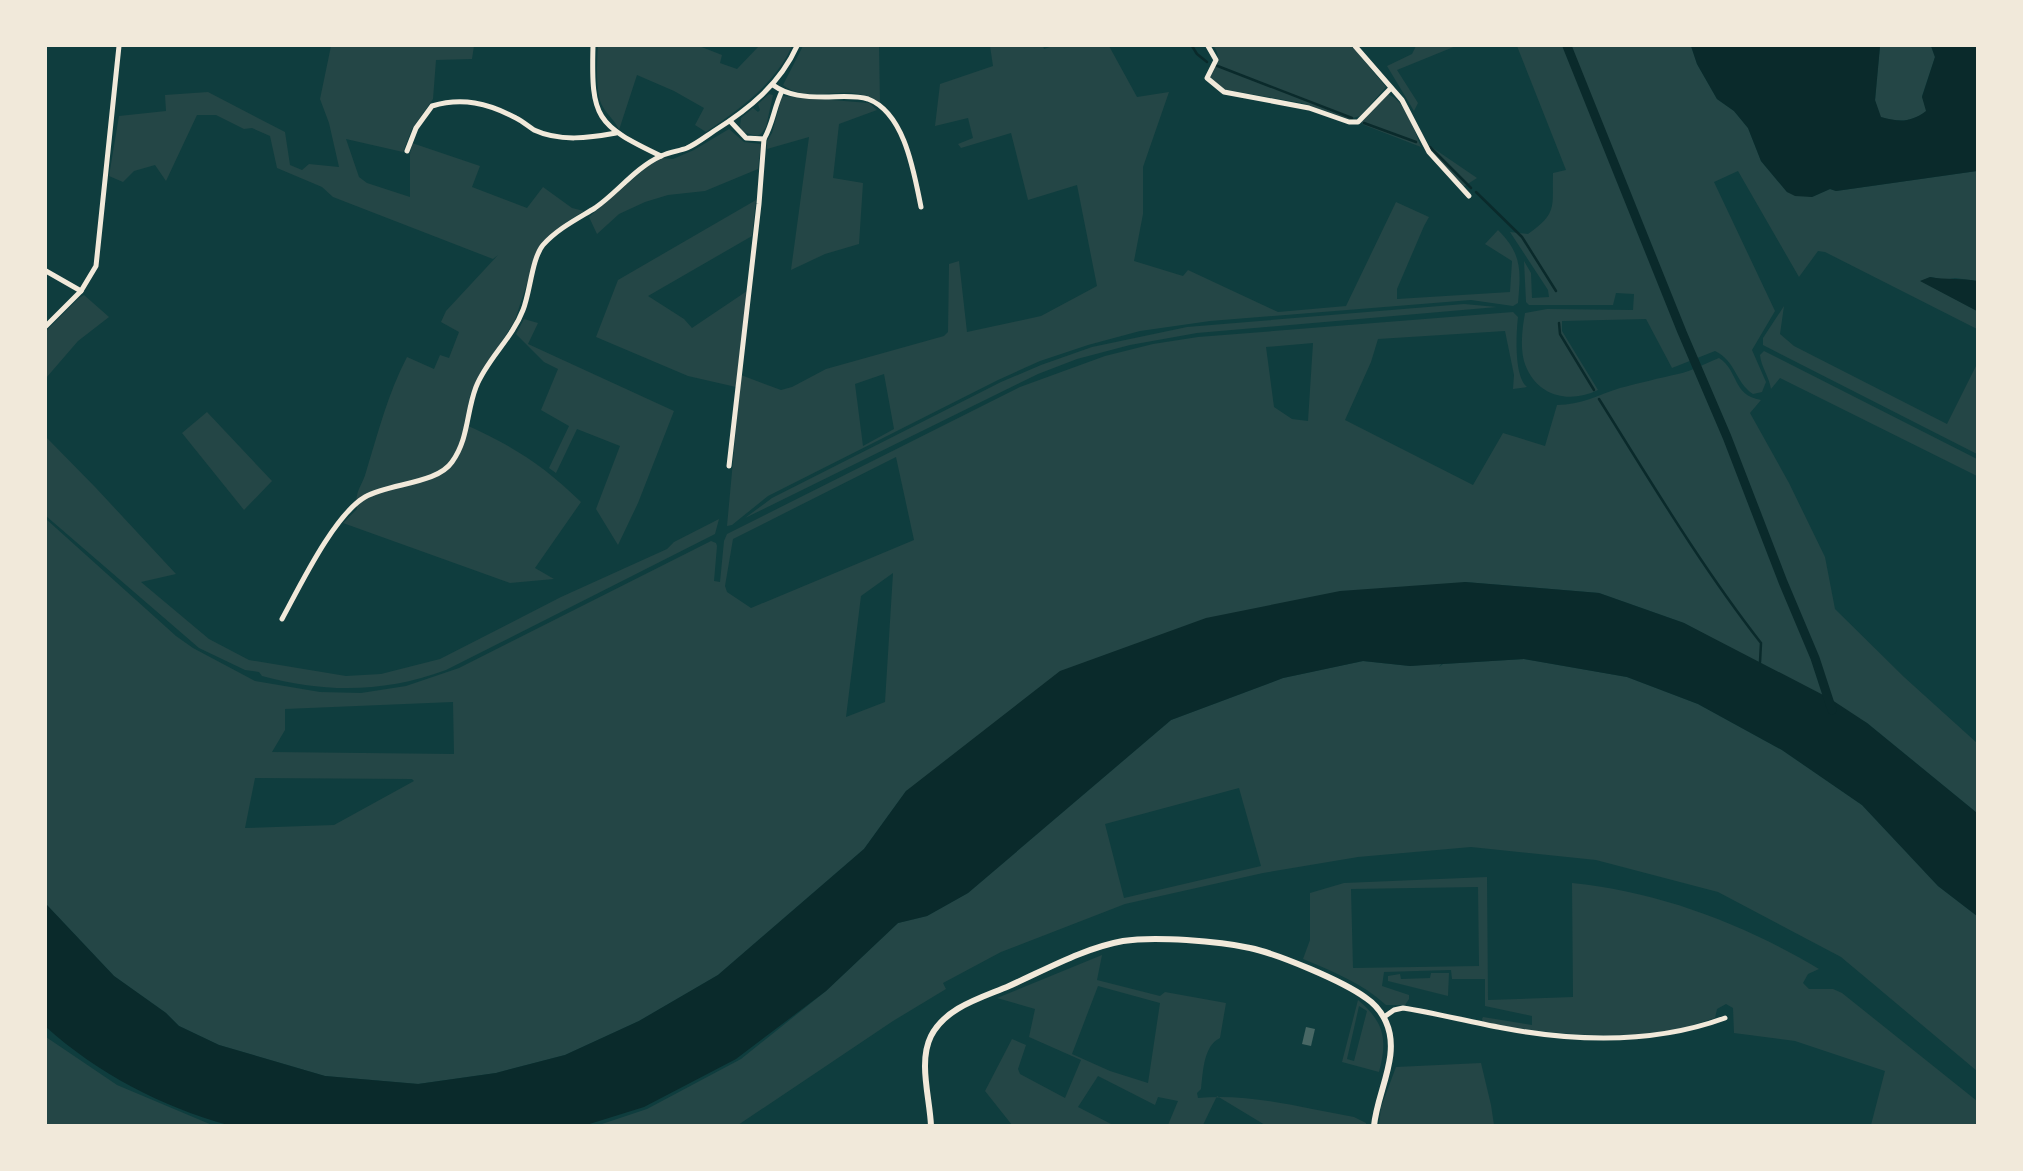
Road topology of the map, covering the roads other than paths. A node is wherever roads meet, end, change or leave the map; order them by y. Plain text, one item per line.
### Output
1 (119, 46) edge
2 (593, 46) edge
3 (797, 46) edge
4 (1208, 46) edge
5 (1356, 46) edge
6 (773, 85) junction
7 (1391, 88) junction
8 (782, 91) junction
9 (730, 121) junction
10 (616, 133) junction
11 (764, 139) junction
12 (407, 151) dead end
13 (661, 156) junction
14 (1469, 197) dead end
15 (921, 206) dead end
16 (46, 271) edge
17 (81, 291) junction
18 (46, 326) edge
19 (729, 466) dead end
20 (282, 619) dead end
21 (1384, 1017) junction
22 (1725, 1018) dead end
23 (930, 1125) edge
24 (1374, 1125) edge

1 - 17 street
2 - 10 street
3 - 6 street
4 - 7 street
5 - 7 street
6 - 8 street
6 - 9 street
7 - 14 street
8 - 11 street
8 - 15 street
9 - 11 street
9 - 13 street
10 - 12 street
10 - 13 street
11 - 19 street
13 - 20 street
16 - 17 street
17 - 18 street
21 - 22 street
21 - 23 street
21 - 24 street

